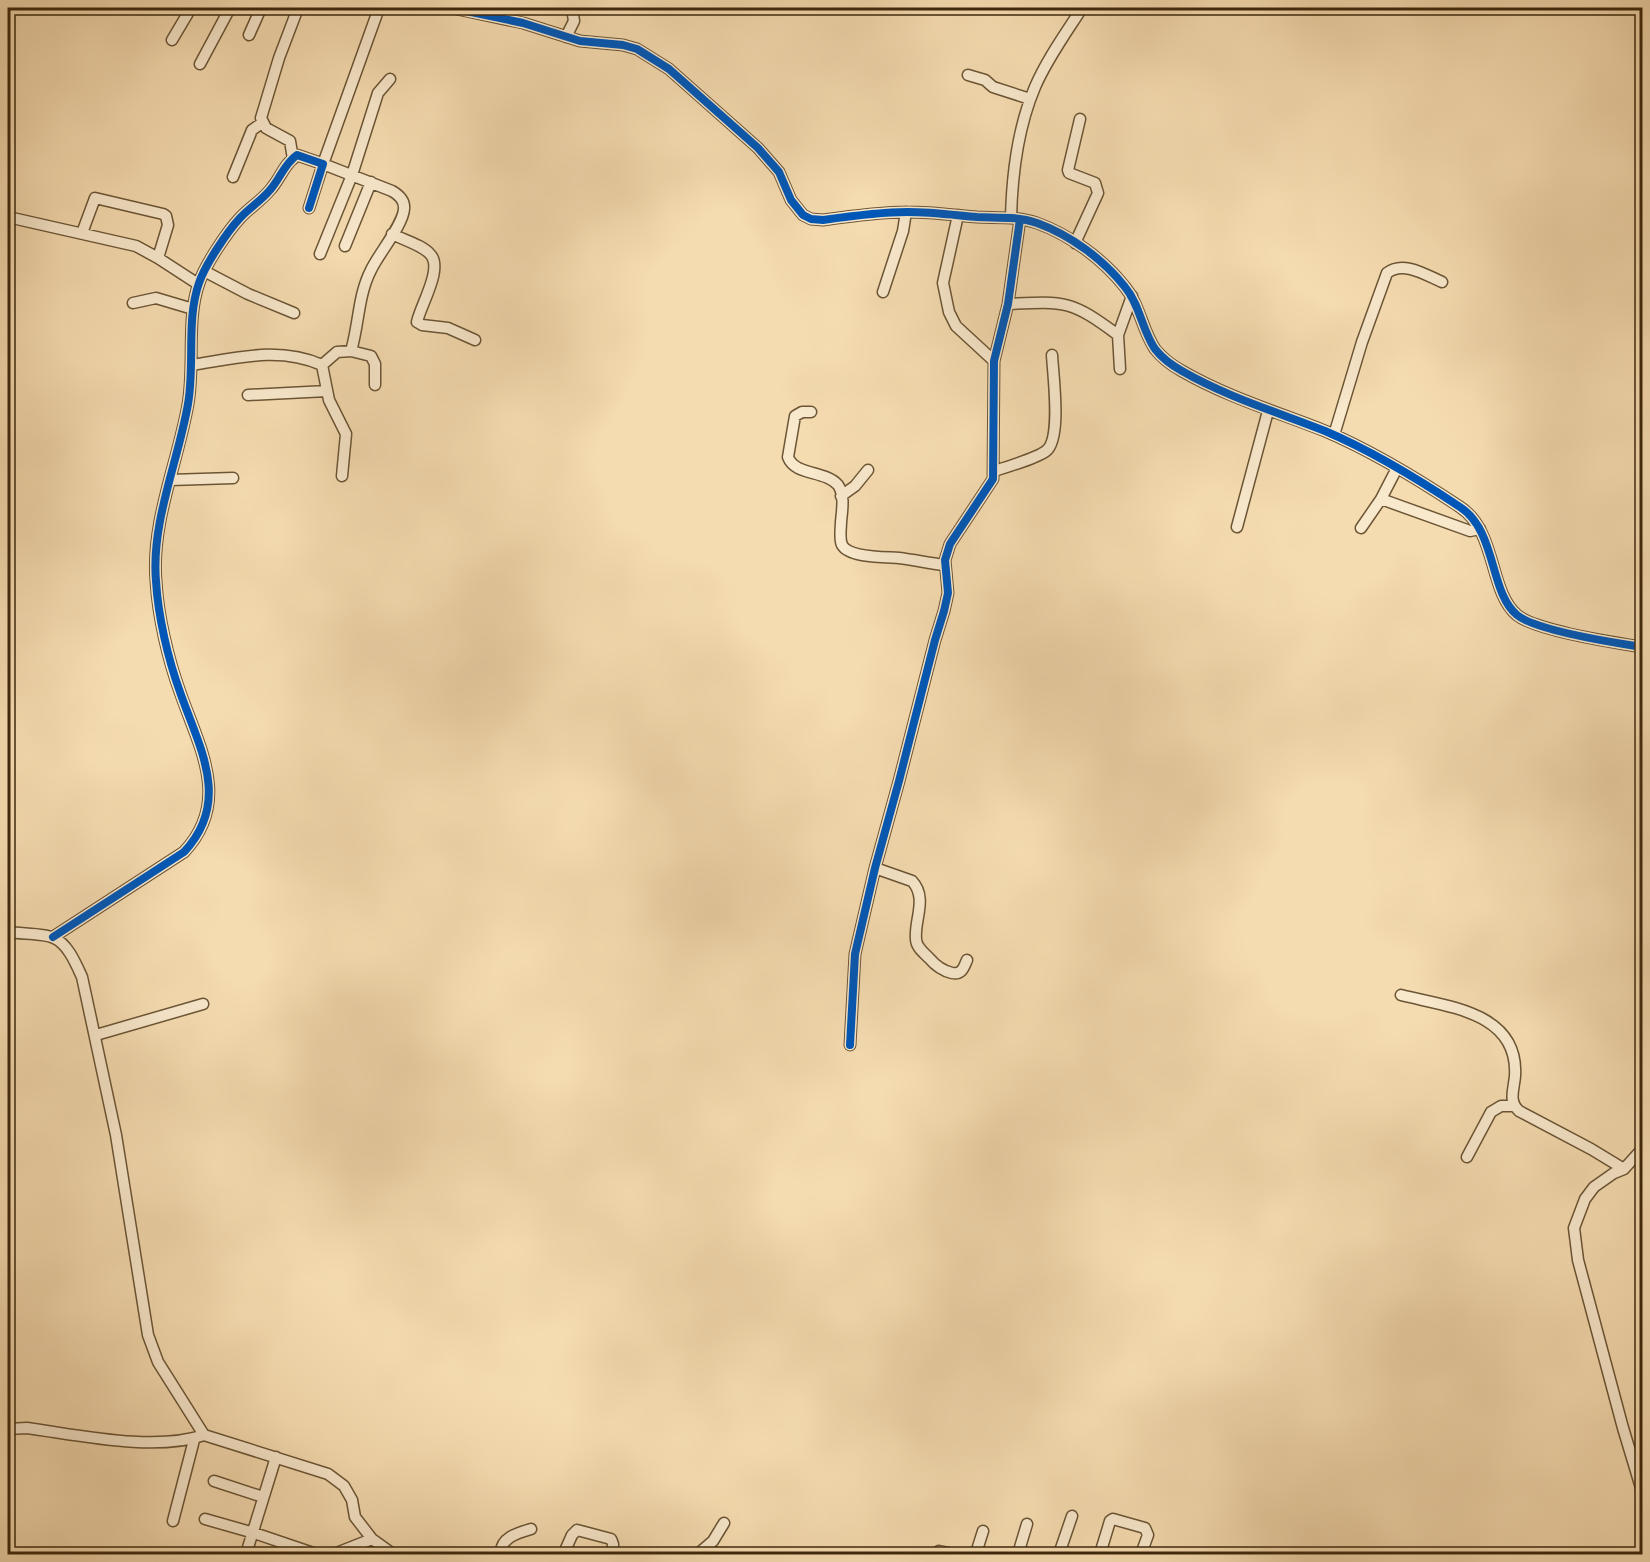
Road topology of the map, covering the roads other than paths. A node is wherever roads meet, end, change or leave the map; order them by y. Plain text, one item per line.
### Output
1 (191, 8) edge
2 (230, 8) edge
3 (261, 8) edge
4 (298, 8) edge
5 (379, 8) edge
6 (452, 8) edge
7 (572, 8) edge
8 (1082, 8) edge
9 (249, 35) dead end
10 (566, 37) junction
11 (172, 40) dead end
12 (200, 64) dead end
13 (968, 75) dead end
14 (390, 79) dead end
15 (1030, 99) junction
16 (1080, 119) dead end
17 (262, 123) junction
18 (292, 159) junction
19 (323, 164) junction
20 (352, 175) junction
21 (233, 177) dead end
22 (371, 182) junction
23 (309, 208) dead end
24 (906, 212) junction
25 (958, 215) junction
26 (8, 217) edge
27 (1015, 219) junction
28 (82, 233) junction
29 (392, 234) junction
30 (1075, 243) junction
31 (345, 246) dead end
32 (320, 254) dead end
33 (158, 258) junction
34 (204, 271) junction
35 (1442, 282) dead end
36 (198, 284) junction
37 (883, 292) dead end
38 (1132, 296) junction
39 (133, 303) dead end
40 (1008, 304) junction
41 (193, 309) junction
42 (294, 312) dead end
43 (1118, 335) junction
44 (475, 340) dead end
45 (351, 351) junction
46 (1052, 355) dead end
47 (994, 361) junction
48 (192, 365) junction
49 (322, 365) junction
50 (1120, 369) dead end
51 (375, 385) dead end
52 (327, 391) junction
53 (248, 395) dead end
54 (1268, 411) junction
55 (811, 412) dead end
56 (1334, 435) junction
57 (1397, 468) junction
58 (868, 470) dead end
59 (994, 471) junction
60 (342, 476) dead end
61 (233, 478) dead end
62 (170, 480) junction
63 (841, 496) junction
64 (1381, 499) junction
65 (1237, 527) dead end
66 (1361, 528) dead end
67 (1480, 529) junction
68 (945, 565) junction
69 (1642, 647) edge
70 (875, 868) junction
71 (8, 932) edge
72 (54, 937) junction
73 (967, 960) dead end
74 (1401, 995) dead end
75 (203, 1004) dead end
76 (96, 1035) junction
77 (850, 1046) dead end
78 (1513, 1106) junction
79 (1642, 1149) edge
80 (1467, 1157) dead end
81 (1624, 1169) junction
82 (8, 1429) edge
83 (199, 1437) junction
84 (276, 1457) junction
85 (214, 1481) dead end
86 (1642, 1491) edge
87 (264, 1497) junction
88 (1072, 1516) dead end
89 (205, 1519) dead end
90 (173, 1521) dead end
91 (724, 1523) dead end
92 (1027, 1524) dead end
93 (531, 1529) dead end
94 (983, 1531) dead end
95 (254, 1533) junction
96 (372, 1539) junction
97 (976, 1552) edge
98 (564, 1553) dead end
99 (246, 1554) edge
100 (315, 1554) edge
101 (334, 1554) edge
102 (393, 1554) edge
103 (501, 1554) edge
104 (613, 1554) edge
105 (698, 1554) edge
106 (936, 1554) edge
107 (954, 1554) edge
108 (989, 1554) edge
109 (1018, 1554) edge
110 (1059, 1554) edge
111 (1100, 1554) edge
112 (1141, 1554) edge

1 - 11 street
2 - 12 street
3 - 9 street
4 - 17 street
5 - 19 street
6 - 10 street
7 - 10 street
8 - 15 street
10 - 24 street
13 - 15 street
14 - 20 street
15 - 27 street
16 - 30 street
17 - 18 street
17 - 21 street
18 - 19 street
18 - 34 street
19 - 20 street
19 - 23 street
20 - 22 street
20 - 32 street
22 - 29 street
22 - 31 street
24 - 25 street
24 - 37 street
25 - 27 street
25 - 47 street
26 - 28 street
27 - 30 street
27 - 40 street
28 - 33 street
28 - 33 street
29 - 44 street
29 - 45 street
30 - 38 street
33 - 36 street
34 - 36 street
34 - 42 street
35 - 56 street
36 - 41 street
38 - 43 street
38 - 54 street
39 - 41 street
40 - 43 street
40 - 47 street
41 - 48 street
43 - 50 street
45 - 49 street
45 - 51 street
46 - 59 street
47 - 59 street
48 - 49 street
48 - 62 street
49 - 52 street
52 - 53 street
52 - 60 street
54 - 56 street
54 - 65 street
55 - 63 street
56 - 57 street
57 - 64 street
57 - 67 street
58 - 63 street
59 - 68 street
61 - 62 street
62 - 72 street
63 - 68 street
64 - 66 street
64 - 67 street
67 - 69 street
68 - 70 street
70 - 73 street
70 - 77 street
71 - 72 street
72 - 76 street
74 - 78 street
75 - 76 street
76 - 83 street
78 - 80 street
78 - 81 street
79 - 81 street
81 - 86 street
82 - 83 street
83 - 84 street
83 - 90 street
84 - 87 street
84 - 96 street
85 - 87 street
87 - 95 street
88 - 110 street
89 - 95 street
91 - 105 street
92 - 109 street
93 - 103 street
94 - 97 street
95 - 99 street
95 - 100 street
96 - 101 street
96 - 102 street
97 - 108 street
98 - 104 street
106 - 107 street
111 - 112 street

